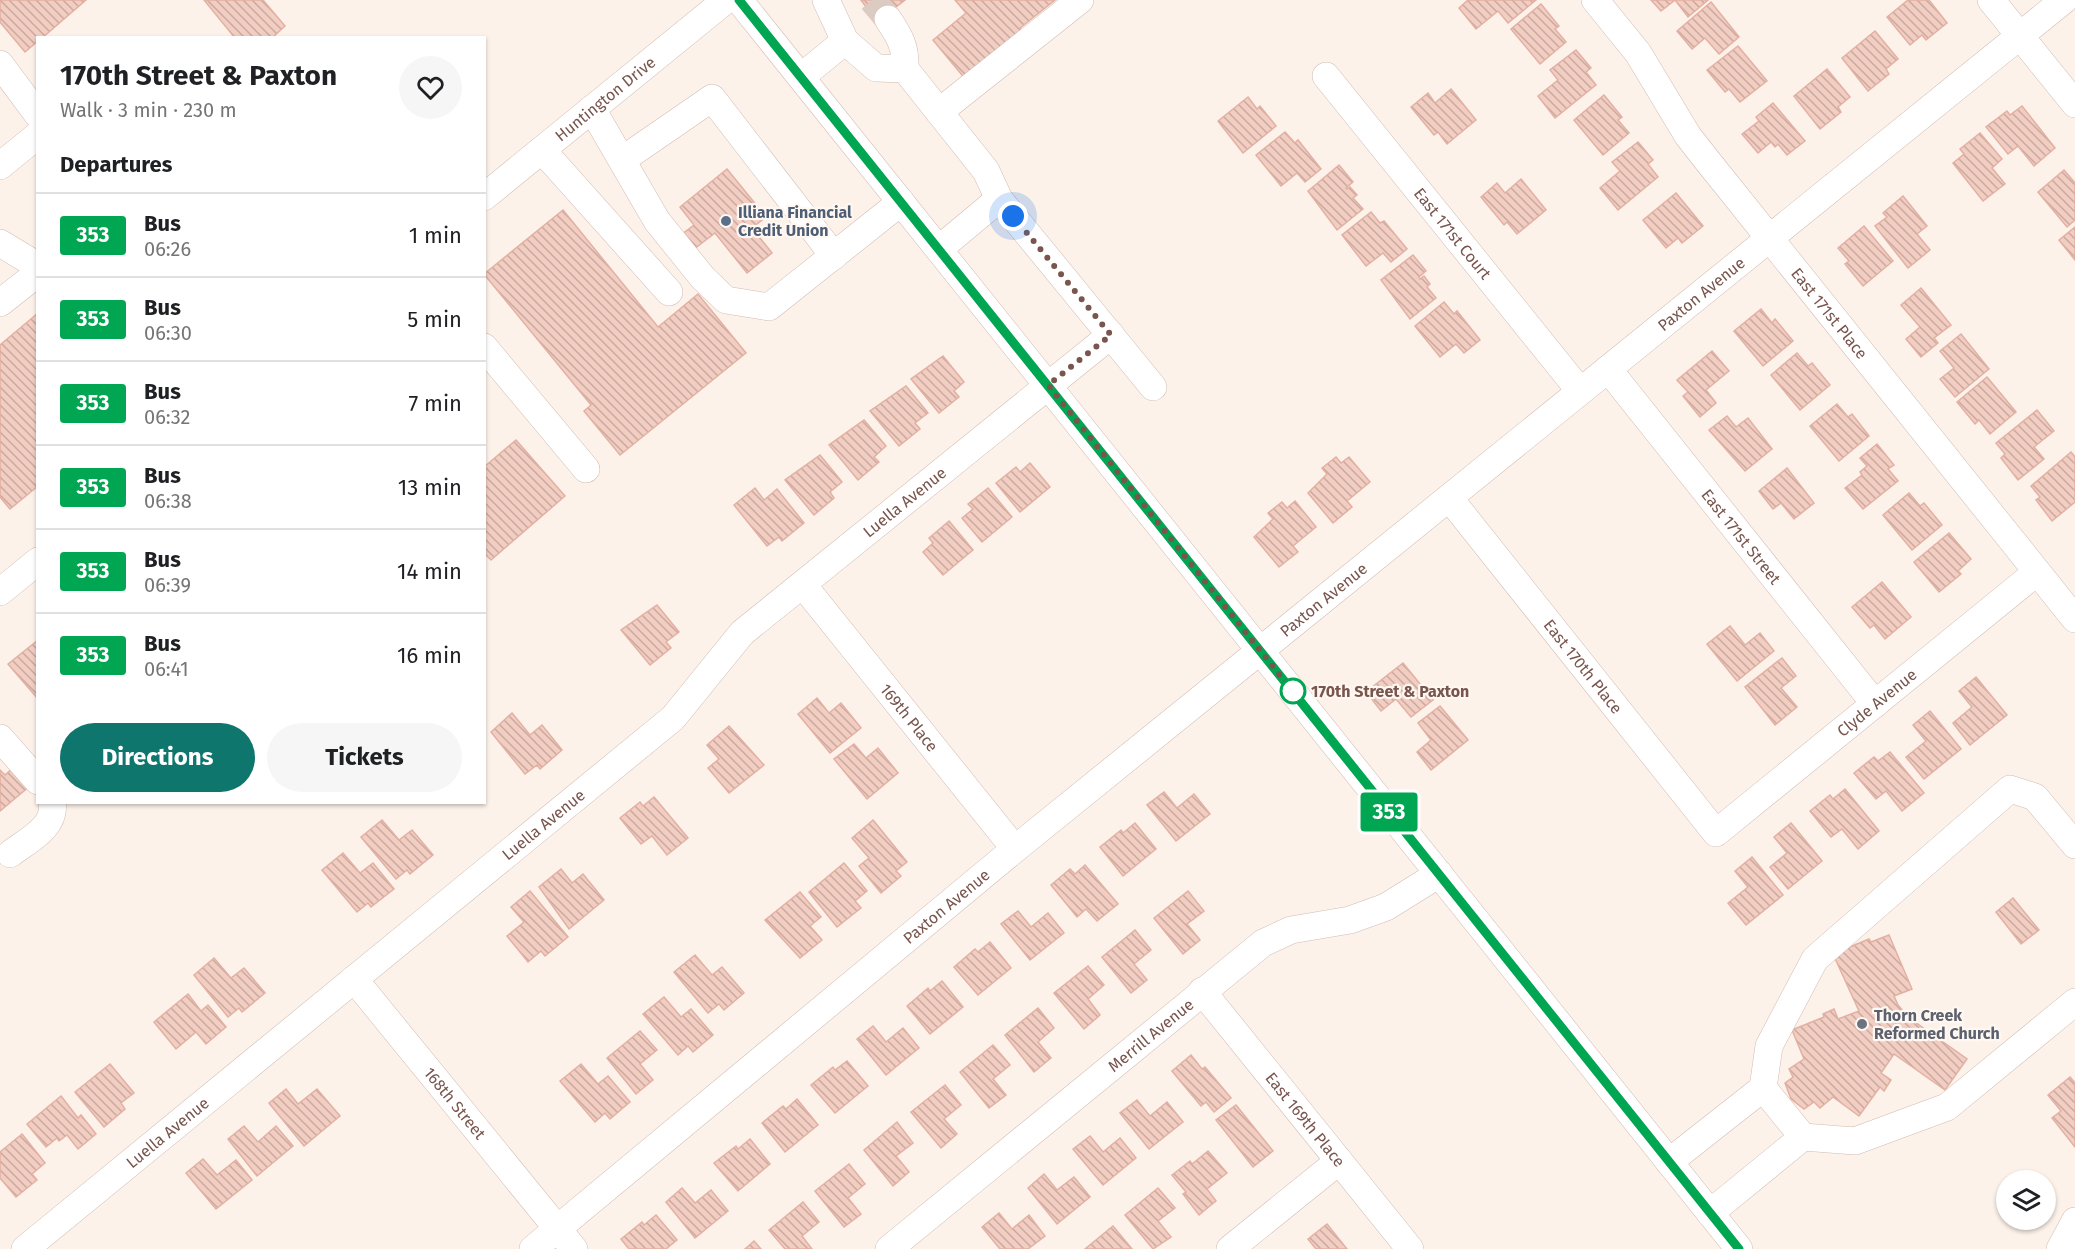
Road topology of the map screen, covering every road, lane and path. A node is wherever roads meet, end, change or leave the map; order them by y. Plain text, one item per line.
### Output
1 (726, 0) edge
2 (739, 0) edge
3 (826, 0) edge
4 (1080, 0) edge
5 (1595, 0) edge
6 (1991, 0) edge
7 (2064, 0) edge
8 (888, 19) tunnel mouth
9 (2020, 36) junction
10 (845, 41) junction
11 (0, 64) edge
12 (905, 69) junction
13 (1326, 76) dead end
14 (801, 77) junction
15 (2075, 104) edge
16 (592, 109) junction
17 (36, 112) edge
18 (939, 112) junction
19 (36, 137) edge
20 (543, 150) junction
21 (622, 160) junction
22 (0, 166) edge
23 (486, 195) edge
24 (999, 199) junction
25 (902, 202) junction
26 (1768, 239) junction
27 (0, 243) edge
28 (939, 249) junction
29 (834, 256) junction
30 (36, 265) edge
31 (36, 275) edge
32 (669, 292) dead end
33 (0, 303) edge
34 (1111, 335) junction
35 (486, 349) edge
36 (1608, 369) junction
37 (1048, 385) junction
38 (1153, 387) dead end
39 (1581, 392) junction
40 (586, 469) dead end
41 (1450, 499) junction
42 (36, 563) edge
43 (2037, 572) junction
44 (803, 585) junction
45 (0, 592) edge
46 (2075, 619) edge
47 (1261, 651) junction
48 (1875, 704) junction
49 (0, 738) edge
50 (36, 779) edge
51 (52, 804) edge
52 (1716, 833) joint
53 (2075, 845) edge
54 (1016, 849) junction
55 (10, 854) dead end
56 (1439, 874) junction
57 (354, 979) junction
58 (1202, 991) junction
59 (2075, 1002) edge
60 (1763, 1088) junction
61 (1803, 1137) junction
62 (1339, 1161) junction
63 (1669, 1162) junction
64 (1710, 1213) junction
65 (2075, 1221) edge
66 (566, 1239) edge
67 (25, 1249) edge
68 (532, 1249) edge
69 (889, 1249) edge
70 (1230, 1249) edge
71 (1410, 1249) edge
72 (1739, 1249) edge
73 (2060, 1249) edge

1 - 16 street, Huntington Drive
2 - 14 street
3 - 10 street
4 - 18 street
5 - 26 street, East 171st Place
6 - 9 street
7 - 9 street, Paxton Avenue
8 - 12 street
9 - 15 street
9 - 26 street, Paxton Avenue
10 - 12 street
10 - 14 street
11 - 17 street
12 - 18 street
13 - 39 street, East 171st Court
14 - 25 street
16 - 20 street, Huntington Drive
16 - 21 street
18 - 24 street
19 - 22 street
20 - 23 street, Huntington Drive
20 - 32 street
21 - 29 street
21 - 29 street
24 - 28 street
24 - 34 street
25 - 28 street
25 - 29 street
26 - 36 street, Paxton Avenue
26 - 43 street, East 171st Place
27 - 30 street
28 - 37 street
31 - 33 street
34 - 37 street, Luella Avenue
34 - 38 street
35 - 40 street
36 - 39 street, Paxton Avenue
36 - 48 street, East 171st Street
37 - 44 street, Luella Avenue
37 - 47 street
39 - 41 street, Paxton Avenue
41 - 47 street, Paxton Avenue
41 - 52 street, East 170th Place
42 - 45 street
43 - 46 street, East 171st Place
43 - 48 street, Clyde Avenue
44 - 54 street, 169th Place
44 - 57 street, Luella Avenue
47 - 54 street, Paxton Avenue
47 - 56 street
48 - 52 street, Clyde Avenue
49 - 50 street
51 - 55 street
53 - 60 street
54 - 66 street, Paxton Avenue
56 - 58 street, Merrill Avenue
56 - 63 street
57 - 66 street, 168th Street
57 - 67 street, Luella Avenue
58 - 62 street, East 169th Place
58 - 69 street, Merrill Avenue
59 - 61 street
60 - 61 street
60 - 63 street
61 - 64 street
62 - 70 street
62 - 71 street, East 169th Place
63 - 64 street
64 - 72 street
65 - 73 street
66 - 68 street, Paxton Avenue

